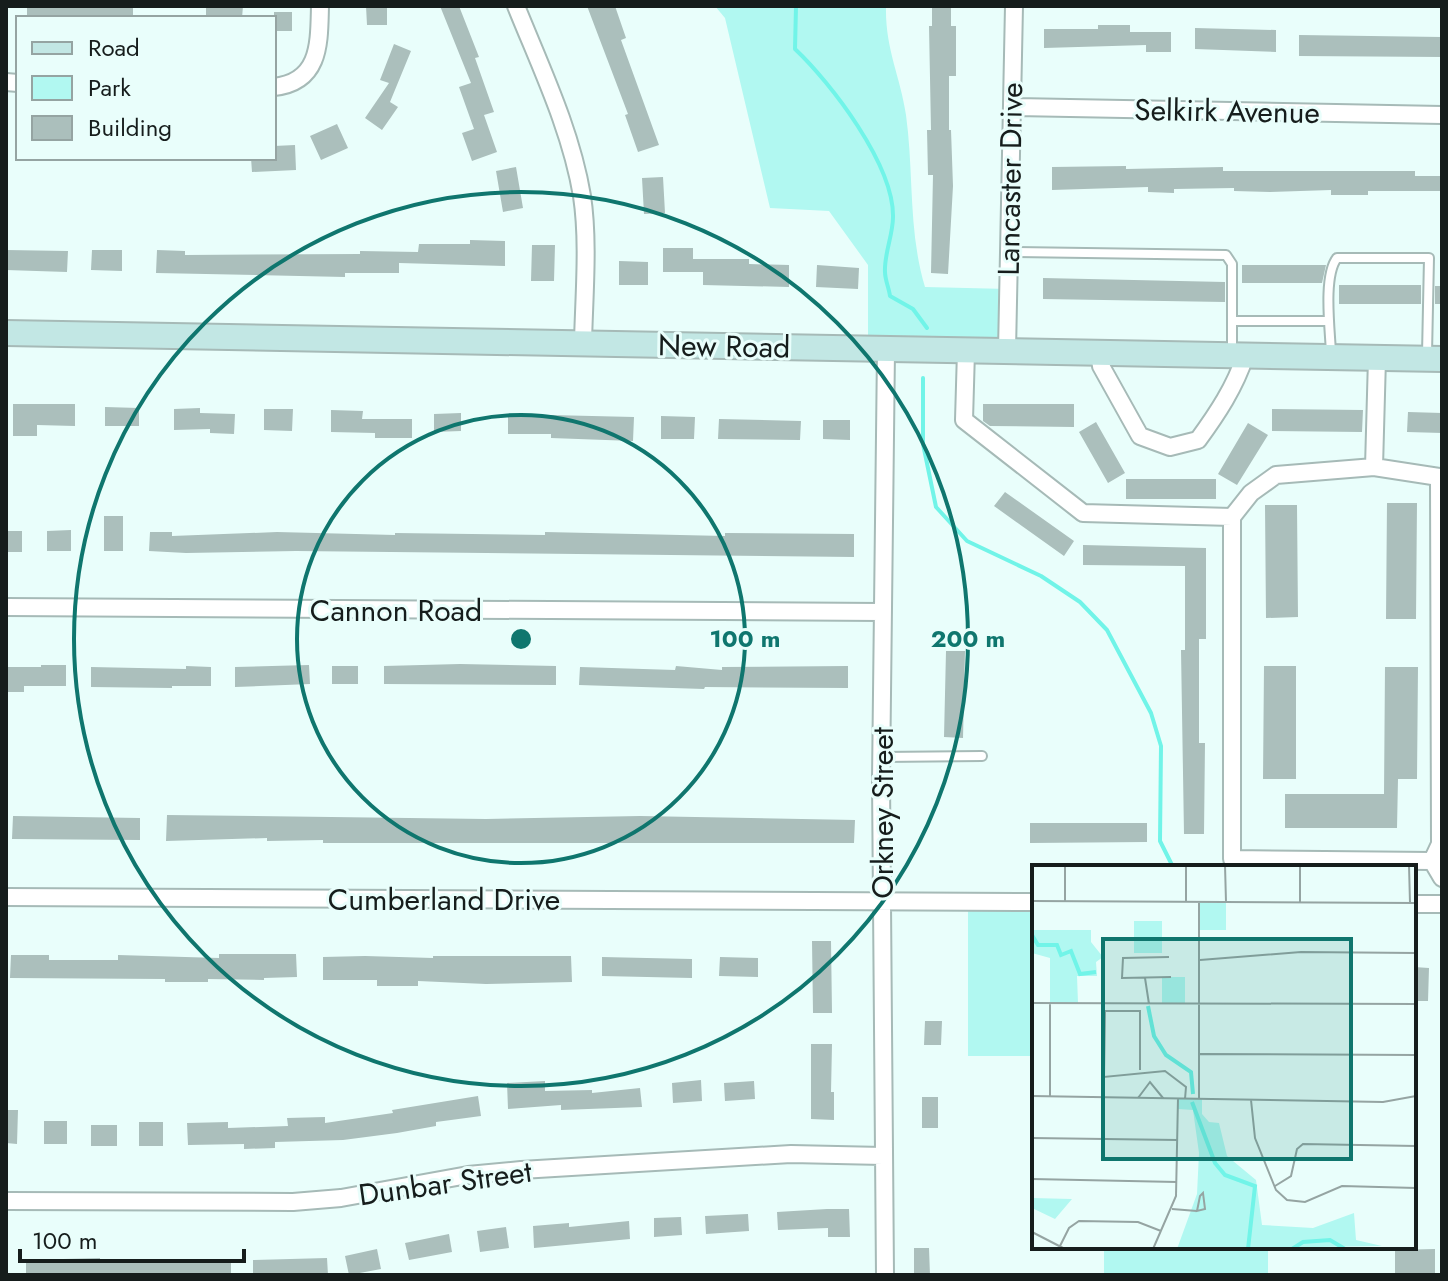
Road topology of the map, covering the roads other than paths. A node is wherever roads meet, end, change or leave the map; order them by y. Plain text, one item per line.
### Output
1 (320, 6) edge
2 (516, 6) edge
3 (1014, 6) edge
4 (276, 86) edge
5 (1012, 107) junction
6 (1442, 115) edge
7 (1009, 252) junction
8 (1429, 258) junction
9 (1442, 258) edge
10 (1232, 321) junction
11 (1329, 321) junction
12 (6, 333) edge
13 (583, 343) junction
14 (886, 350) junction
15 (966, 351) junction
16 (1007, 351) junction
17 (1099, 353) junction
18 (1238, 356) junction
19 (1331, 357) junction
20 (1377, 358) junction
21 (1434, 359) edge
22 (1374, 467) junction
23 (1232, 517) junction
24 (6, 607) edge
25 (882, 612) junction
26 (982, 756) dead end
27 (882, 757) junction
28 (1432, 861) junction
29 (1442, 878) edge
30 (6, 897) edge
31 (882, 901) junction
32 (1032, 902) edge
33 (1416, 904) edge
34 (1442, 904) edge
35 (883, 1156) junction
36 (6, 1201) edge
37 (885, 1275) edge

1 - 4 street
2 - 13 street
3 - 5 street, Lancaster Drive
5 - 6 street, Selkirk Avenue
5 - 7 street, Lancaster Drive
7 - 10 lane
7 - 16 street, Lancaster Drive
8 - 9 lane
8 - 11 lane
8 - 21 lane
10 - 11 lane
10 - 18 lane
11 - 19 lane
12 - 13 street, New Road
13 - 14 street, New Road
14 - 15 street, New Road
14 - 25 street, Orkney Street
15 - 16 street, New Road
15 - 23 street
16 - 17 street, New Road
17 - 18 street, New Road
17 - 18 street
18 - 19 street, New Road
19 - 20 street, New Road
20 - 21 street, New Road
20 - 22 street
22 - 23 street
22 - 28 street
23 - 28 street
24 - 25 street, Cannon Road
25 - 27 street, Orkney Street
26 - 27 lane
27 - 31 street, Orkney Street
28 - 29 street
30 - 31 street, Cumberland Drive
31 - 32 street, Cumberland Drive
31 - 35 street, Orkney Street
33 - 34 street
35 - 36 street, Dunbar Street
35 - 37 street, Orkney Street

